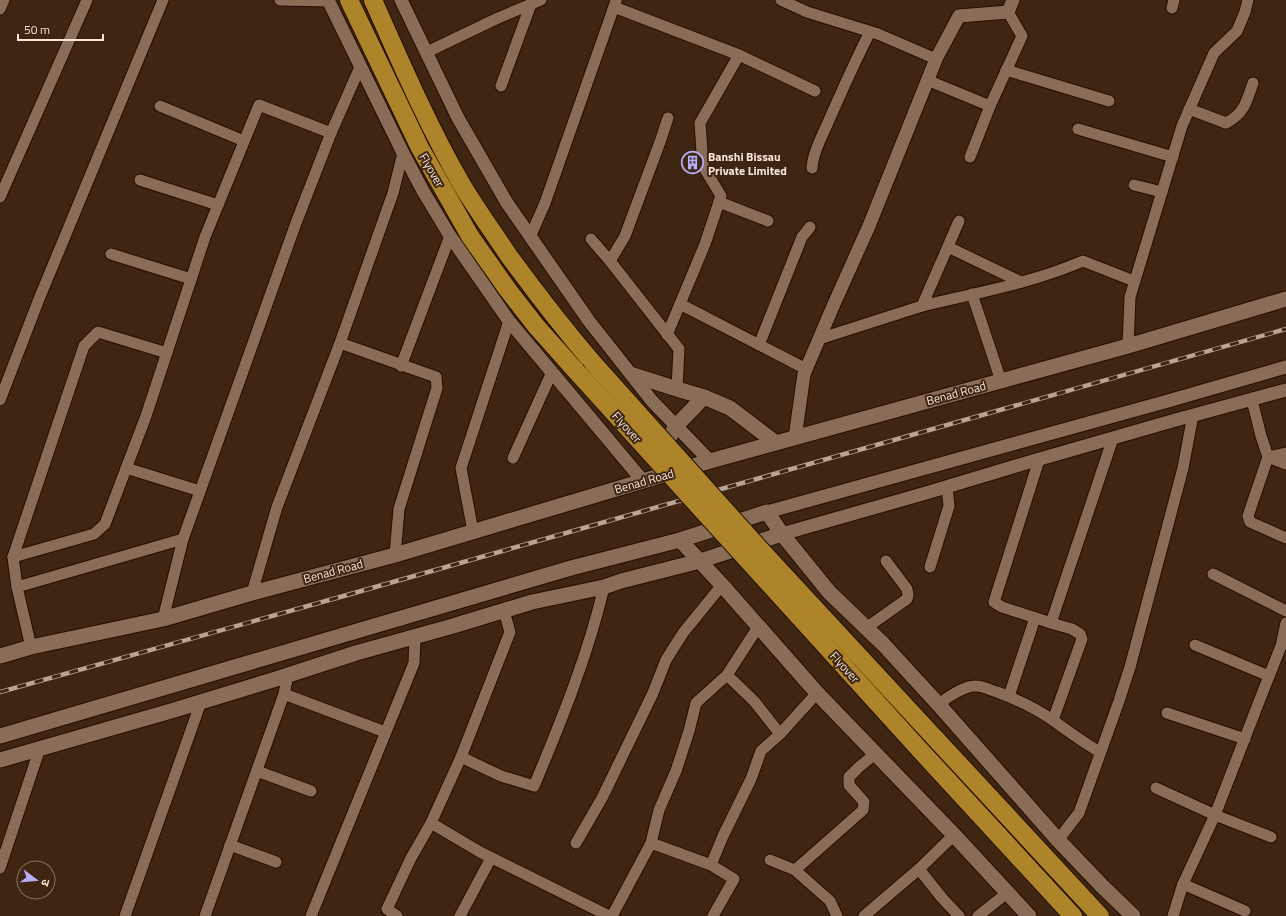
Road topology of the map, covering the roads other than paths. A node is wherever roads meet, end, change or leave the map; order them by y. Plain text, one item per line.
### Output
1 (4, 0) edge
2 (87, 0) edge
3 (163, 0) edge
4 (280, 0) edge
5 (349, 0) edge
6 (373, 0) edge
7 (401, 0) edge
8 (781, 0) edge
9 (1013, 0) edge
10 (1248, 0) edge
11 (329, 1) edge
12 (536, 2) edge
13 (615, 4) edge
14 (0, 9) edge
15 (1008, 12) junction
16 (870, 32) junction
17 (427, 52) junction
18 (738, 55) junction
19 (936, 59) junction
20 (360, 67) junction
21 (1006, 70) junction
22 (928, 80) junction
23 (1253, 83) dead end
24 (501, 86) dead end
25 (815, 91) dead end
26 (1109, 101) dead end
27 (160, 106) dead end
28 (990, 106) junction
29 (1189, 109) junction
30 (668, 118) dead end
31 (1078, 129) dead end
32 (331, 133) junction
33 (244, 141) junction
34 (403, 153) junction
35 (970, 157) dead end
36 (1172, 157) junction
37 (812, 168) dead end
38 (5, 172) edge
39 (140, 180) dead end
40 (1134, 184) dead end
41 (1162, 192) junction
42 (0, 197) edge
43 (719, 202) junction
44 (218, 205) junction
45 (768, 221) dead end
46 (959, 222) dead end
47 (810, 227) dead end
48 (450, 236) junction
49 (530, 237) junction
50 (592, 239) dead end
51 (948, 247) junction
52 (111, 254) dead end
53 (610, 261) junction
54 (191, 279) junction
55 (1134, 281) junction
56 (1021, 282) junction
57 (972, 294) junction
58 (1286, 299) edge
59 (680, 304) junction
60 (922, 306) junction
61 (509, 320) junction
62 (668, 335) junction
63 (819, 339) junction
64 (340, 343) junction
65 (759, 345) junction
66 (1128, 346) junction
67 (167, 353) junction
68 (401, 366) junction
69 (1286, 367) edge
70 (806, 369) junction
71 (552, 372) junction
72 (633, 375) junction
73 (1001, 381) junction
74 (677, 389) junction
75 (1286, 390) edge
76 (704, 397) junction
77 (0, 400) edge
78 (1252, 400) junction
79 (1193, 415) junction
80 (676, 426) junction
81 (795, 438) junction
82 (1113, 438) junction
83 (776, 443) junction
84 (1286, 453) edge
85 (1268, 457) junction
86 (514, 458) dead end
87 (1039, 460) junction
88 (710, 461) junction
89 (1286, 464) edge
90 (126, 468) junction
91 (643, 481) junction
92 (948, 487) junction
93 (200, 491) junction
94 (767, 512) junction
95 (473, 531) junction
96 (782, 534) junction
97 (1286, 538) edge
98 (183, 539) junction
99 (680, 540) junction
100 (395, 555) junction
101 (13, 557) junction
102 (700, 561) junction
103 (886, 561) dead end
104 (930, 567) dead end
105 (1214, 574) dead end
106 (722, 586) junction
107 (17, 587) junction
108 (604, 587) junction
109 (252, 593) junction
110 (1286, 610) edge
111 (504, 611) junction
112 (1035, 618) junction
113 (162, 619) junction
114 (1051, 623) junction
115 (1286, 623) edge
116 (758, 627) junction
117 (866, 628) junction
118 (415, 637) junction
119 (1195, 645) dead end
120 (31, 647) junction
121 (0, 656) edge
122 (288, 675) junction
123 (727, 675) junction
124 (1269, 676) junction
125 (817, 693) junction
126 (284, 694) junction
127 (1008, 696) junction
128 (201, 702) junction
129 (939, 705) junction
130 (1167, 713) dead end
131 (1053, 720) junction
132 (385, 732) junction
133 (780, 734) junction
134 (0, 736) edge
135 (1245, 740) junction
136 (40, 748) junction
137 (1100, 752) junction
138 (875, 754) junction
139 (461, 757) junction
140 (0, 760) edge
141 (257, 770) junction
142 (1156, 788) dead end
143 (311, 791) dead end
144 (1215, 815) junction
145 (431, 823) junction
146 (954, 835) junction
147 (1271, 837) dead end
148 (1058, 840) junction
149 (576, 843) dead end
150 (651, 843) junction
151 (230, 845) junction
152 (491, 858) junction
153 (770, 860) dead end
154 (276, 862) dead end
155 (711, 865) junction
156 (0, 868) edge
157 (919, 869) junction
158 (795, 870) junction
159 (1183, 884) junction
160 (1007, 893) junction
161 (1245, 911) dead end
162 (125, 916) edge
163 (205, 916) edge
164 (311, 916) edge
165 (397, 916) edge
166 (460, 916) edge
167 (611, 916) edge
168 (713, 916) edge
169 (836, 916) edge
170 (864, 916) edge
171 (959, 916) edge
172 (978, 916) edge
173 (1029, 916) edge
174 (1073, 916) edge
175 (1100, 916) edge
176 (1133, 916) edge
177 (1173, 916) edge

1 - 14 street
2 - 38 street
3 - 77 street
4 - 11 street
5 - 174 highway, Flyover, bridge
6 - 175 highway, Flyover, bridge
7 - 17 street
8 - 16 street
9 - 15 street
10 - 29 street
11 - 20 street
12 - 17 street
12 - 24 street
13 - 18 street
13 - 49 street
15 - 19 street
15 - 21 street
16 - 19 street
16 - 37 street
17 - 49 street
18 - 25 street
18 - 43 street
19 - 22 street
20 - 32 street
20 - 34 street
21 - 26 street
21 - 28 street
22 - 28 street
22 - 63 street
23 - 29 street
27 - 33 street
28 - 35 street
29 - 36 street
30 - 53 street
31 - 36 street
32 - 33 street
32 - 93 street
33 - 44 street
34 - 48 street
34 - 64 street
36 - 41 street
38 - 42 street
39 - 44 street
40 - 41 street
41 - 55 street
43 - 45 street
43 - 59 street
44 - 54 street
46 - 51 street
47 - 65 street
48 - 61 street
48 - 68 street
49 - 72 street
50 - 53 street
51 - 56 street
51 - 60 street
52 - 54 street
53 - 62 street
54 - 67 street
55 - 56 street
55 - 66 street
56 - 57 street
57 - 60 street
57 - 73 street
58 - 66 main road, Benad Road
59 - 62 street
59 - 65 street
60 - 63 street
61 - 71 street
61 - 95 street
62 - 74 street
63 - 70 street
64 - 68 street
64 - 109 street
65 - 70 street
66 - 73 main road, Benad Road
67 - 90 street
67 - 101 street
68 - 100 street
69 - 94 street
70 - 81 street
71 - 86 street
71 - 91 street
72 - 74 main road
72 - 80 street
73 - 81 main road, Benad Road
74 - 76 main road
75 - 78 street
76 - 80 main road
76 - 83 main road
78 - 79 street
78 - 85 street
79 - 82 street
79 - 137 street
80 - 88 street
80 - 91 main road
81 - 83 main road, Benad Road
82 - 87 street
82 - 114 street
83 - 88 main road, Benad Road
84 - 85 street
85 - 89 street
85 - 97 street
87 - 92 street
87 - 112 street
88 - 91 main road, Benad Road
90 - 93 street
90 - 101 street
91 - 95 main road, Benad Road
92 - 96 street
92 - 104 street
93 - 98 street
94 - 96 main road
94 - 99 main road
95 - 100 main road, Benad Road
96 - 102 main road
96 - 117 main road
98 - 107 street
98 - 113 street
99 - 102 main road
99 - 134 main road
100 - 109 main road, Benad Road
101 - 107 street
102 - 106 main road
102 - 108 main road
103 - 117 street
105 - 110 street
106 - 116 main road
106 - 149 street
107 - 120 street
108 - 111 main road
108 - 139 street
109 - 113 main road, Benad Road
111 - 118 main road
111 - 139 street
112 - 114 street
112 - 127 street
113 - 120 main road, Benad Road
114 - 131 street
115 - 124 street
116 - 123 street
116 - 125 main road
117 - 129 main road
118 - 122 main road
118 - 132 street
119 - 124 street
120 - 121 main road, Benad Road
122 - 126 street
122 - 128 main road
123 - 133 street
123 - 150 street
124 - 135 street
125 - 133 street
125 - 138 main road
126 - 132 street
126 - 141 street
127 - 129 street
127 - 131 street
128 - 136 main road
128 - 162 street
129 - 148 main road
130 - 135 street
131 - 137 street
132 - 164 street
133 - 155 street
135 - 144 street
136 - 140 main road
136 - 156 street
137 - 148 street
138 - 146 main road
138 - 158 street
139 - 145 street
141 - 143 street
141 - 151 street
142 - 144 street
144 - 147 street
144 - 159 street
145 - 152 street
145 - 165 street
146 - 157 street
146 - 160 main road
148 - 176 main road
150 - 155 street
150 - 167 street
151 - 154 street
151 - 163 street
152 - 166 street
152 - 167 street
153 - 158 street
155 - 168 street
157 - 170 street
157 - 171 street
158 - 169 street
159 - 161 street
159 - 177 street
160 - 172 street
160 - 173 main road

